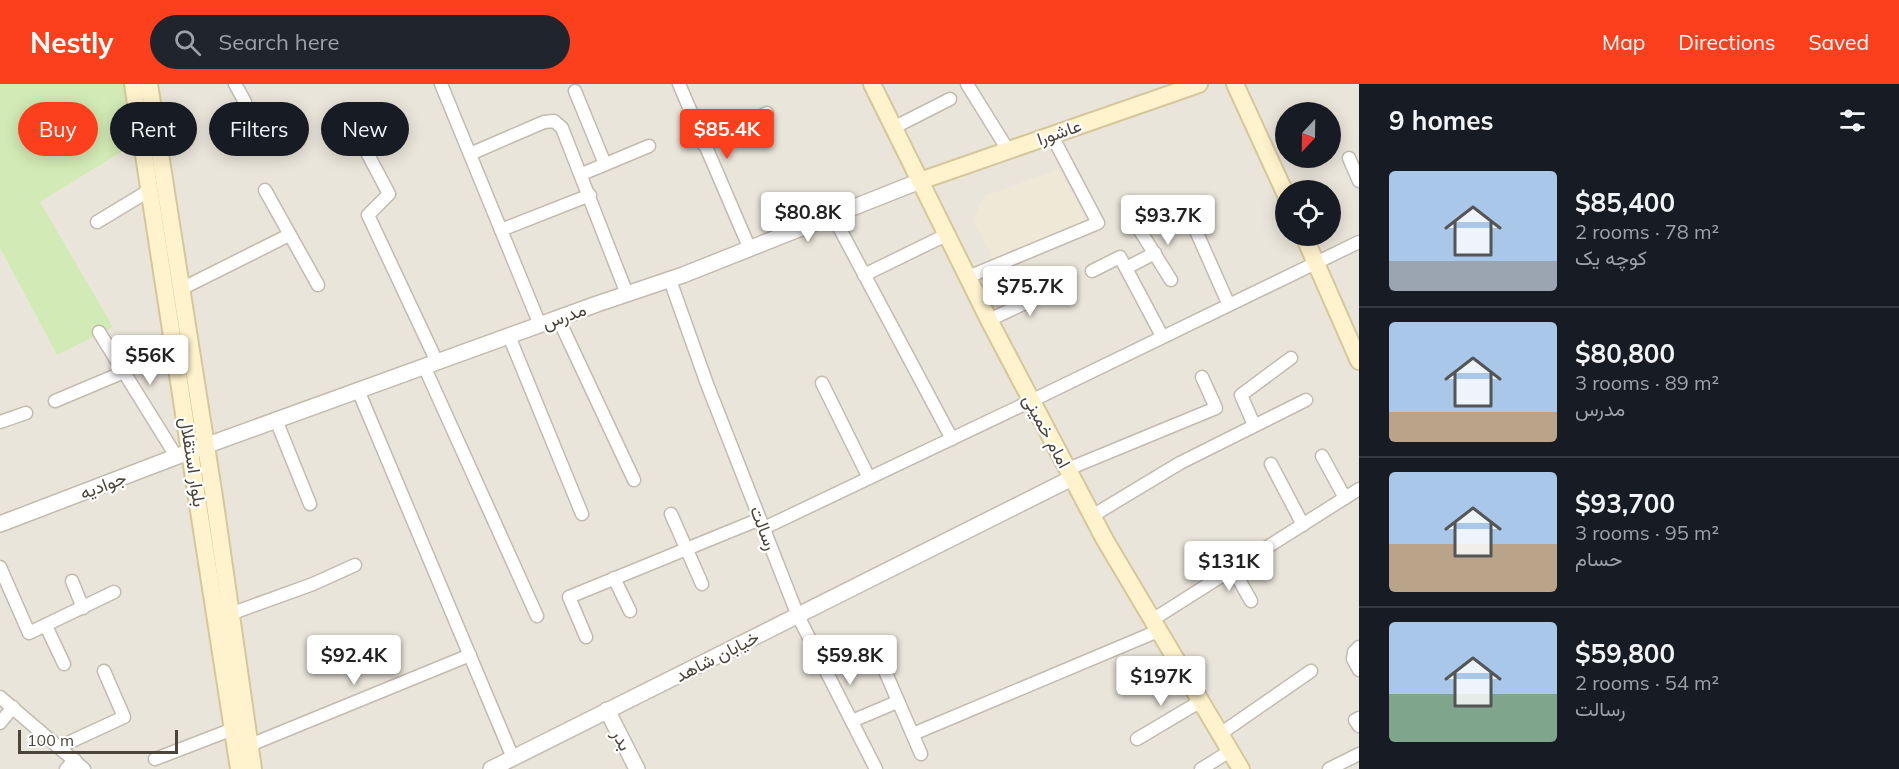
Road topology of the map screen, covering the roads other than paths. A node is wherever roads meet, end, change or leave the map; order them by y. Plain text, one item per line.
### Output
1 (133, 84) edge
2 (144, 84) edge
3 (148, 84) edge
4 (235, 84) edge
5 (441, 84) edge
6 (679, 84) edge
7 (872, 84) edge
8 (967, 84) edge
9 (1199, 84) edge
10 (1235, 84) edge
11 (1181, 87) edge
12 (575, 91) dead end
13 (950, 99) dead end
14 (245, 102) dead end
15 (767, 113) dead end
16 (893, 128) junction
17 (1051, 134) junction
18 (703, 144) junction
19 (648, 146) dead end
20 (1008, 150) junction
21 (470, 154) junction
22 (369, 156) edge
23 (1349, 158) dead end
24 (604, 164) junction
25 (582, 174) junction
26 (1279, 180) edge
27 (920, 181) junction
28 (1359, 181) edge
29 (150, 190) junction
30 (265, 190) dead end
31 (590, 195) junction
32 (1185, 206) dead end
33 (832, 216) junction
34 (97, 222) dead end
35 (1139, 229) dead end
36 (501, 230) junction
37 (289, 235) junction
38 (946, 235) junction
39 (1359, 242) edge
40 (1308, 246) edge
41 (749, 248) junction
42 (1155, 253) junction
43 (1315, 261) junction
44 (1126, 268) junction
45 (1092, 271) dead end
46 (864, 274) junction
47 (968, 277) junction
48 (670, 280) junction
49 (1171, 280) dead end
50 (318, 285) dead end
51 (1057, 288) dead end
52 (181, 289) junction
53 (627, 294) junction
54 (1228, 303) junction
55 (558, 318) junction
56 (989, 320) junction
57 (540, 325) junction
58 (99, 332) dead end
59 (509, 336) junction
60 (1162, 336) junction
61 (188, 338) junction
62 (1291, 358) dead end
63 (1359, 361) edge
64 (431, 364) junction
65 (124, 372) junction
66 (1202, 377) dead end
67 (822, 383) dead end
68 (358, 390) junction
69 (1306, 400) dead end
70 (55, 401) dead end
71 (1031, 401) junction
72 (26, 413) dead end
73 (276, 420) junction
74 (0, 422) edge
75 (1254, 425) junction
76 (952, 439) junction
77 (191, 451) junction
78 (1322, 456) dead end
79 (1271, 464) dead end
80 (1070, 474) junction
81 (869, 478) junction
82 (634, 480) dead end
83 (1359, 489) edge
84 (1345, 498) junction
85 (310, 504) dead end
86 (582, 514) dead end
87 (671, 514) dead end
88 (1092, 516) junction
89 (762, 523) junction
90 (0, 524) edge
91 (1303, 525) junction
92 (687, 549) junction
93 (355, 565) dead end
94 (0, 567) edge
95 (1233, 569) junction
96 (614, 579) junction
97 (72, 580) dead end
98 (702, 584) dead end
99 (114, 592) dead end
100 (1251, 601) dead end
101 (83, 608) junction
102 (630, 611) dead end
103 (230, 615) junction
104 (537, 616) dead end
105 (798, 616) junction
106 (46, 626) junction
107 (1155, 626) junction
108 (586, 637) dead end
109 (1359, 647) edge
110 (470, 655) junction
111 (64, 664) dead end
112 (882, 664) dead end
113 (1359, 670) edge
114 (104, 671) dead end
115 (1311, 671) dead end
116 (0, 697) edge
117 (1201, 701) junction
118 (897, 702) junction
119 (13, 707) junction
120 (607, 710) junction
121 (1359, 718) edge
122 (852, 721) junction
123 (0, 723) edge
124 (1359, 726) edge
125 (233, 729) junction
126 (913, 734) junction
127 (1220, 734) junction
128 (1137, 739) dead end
129 (250, 745) junction
130 (59, 747) junction
131 (1230, 751) junction
132 (921, 754) dead end
133 (1359, 754) edge
134 (513, 758) junction
135 (155, 759) dead end
136 (75, 766) edge
137 (239, 769) edge
138 (253, 769) edge
139 (491, 769) edge
140 (637, 769) edge
141 (876, 769) edge
142 (1201, 769) edge
143 (1241, 769) edge
144 (1329, 769) edge

1 - 29 main road, بلوار استقلال
2 - 61 street
3 - 52 main road, بلوار استقلال
4 - 14 street
5 - 21 street
6 - 18 street
7 - 16 main road, امام خمینی
8 - 20 street
9 - 11 main road, عاشورا
10 - 26 main road
11 - 17 main road, عاشورا
12 - 24 street
13 - 16 street
15 - 18 street
16 - 27 main road, امام خمینی
17 - 20 main road, عاشورا
17 - 47 street
18 - 41 street
19 - 24 street
20 - 27 main road, عاشورا
21 - 25 street
21 - 36 street
22 - 64 street
23 - 28 street
24 - 25 street
25 - 31 street
27 - 33 street, مدرس
27 - 38 main road, امام خمینی
29 - 34 street
29 - 77 main road, بلوار استقلال
30 - 37 street
31 - 36 street
31 - 53 street
32 - 54 street
33 - 41 street, مدرس
33 - 46 street
35 - 42 street
36 - 57 street
37 - 50 street
37 - 52 street
38 - 46 street
38 - 47 main road, امام خمینی
39 - 43 street
40 - 43 main road
41 - 48 street, مدرس
42 - 44 street
42 - 49 street
43 - 54 street
43 - 63 main road
44 - 45 street
44 - 60 street
46 - 76 street
47 - 56 main road, امام خمینی
48 - 53 street, مدرس
48 - 89 street, رسالت
51 - 56 street
52 - 61 main road, بلوار استقلال
53 - 55 street, مدرس
54 - 60 street
55 - 57 street, مدرس
55 - 82 street
56 - 71 main road, امام خمینی
57 - 59 street, مدرس
58 - 65 street
59 - 64 street, مدرس
59 - 86 street
60 - 71 street
61 - 77 main road, بلوار استقلال
62 - 75 street
64 - 68 street, مدرس
64 - 104 street
65 - 70 street
65 - 77 street
66 - 80 street
67 - 81 street
68 - 73 street, مدرس
68 - 110 street
69 - 75 street
71 - 76 street
71 - 80 main road, امام خمینی
72 - 74 street
73 - 77 street, مدرس
73 - 85 street
75 - 88 street
76 - 81 street
77 - 90 street, جوادیه
77 - 103 main road, بلوار استقلال
77 - 125 main road, بلوار استقلال
78 - 84 street
79 - 91 street
80 - 88 main road, امام خمینی
80 - 105 street, خیابان شاهد
81 - 89 street
83 - 84 street
84 - 91 street
87 - 92 street
88 - 107 main road, امام خمینی
89 - 92 street
89 - 105 street, رسالت
91 - 95 street
92 - 96 street
92 - 98 street
93 - 103 street
94 - 106 street
95 - 100 street
95 - 107 street
96 - 102 street
96 - 108 street
97 - 101 street
99 - 101 street
101 - 106 street
103 - 129 main road, بلوار استقلال
105 - 120 street, خیابان شاهد
105 - 122 street, رسالت
106 - 111 street
107 - 117 main road, امام خمینی
107 - 126 street
109 - 113 street
110 - 129 street
110 - 134 street
112 - 118 street
114 - 130 street
115 - 127 street
116 - 119 street
117 - 127 main road, امام خمینی
117 - 128 street
118 - 122 street
118 - 126 street
119 - 123 street
119 - 130 street
120 - 134 street, خیابان شاهد
120 - 140 street, بدر
121 - 124 street
122 - 141 street, رسالت
125 - 135 street
125 - 137 main road, بلوار استقلال
126 - 132 street
127 - 131 main road, امام خمینی
129 - 138 main road, بلوار استقلال
130 - 136 street
131 - 142 street
131 - 143 main road, امام خمینی
133 - 144 street
134 - 139 street, خیابان شاهد

